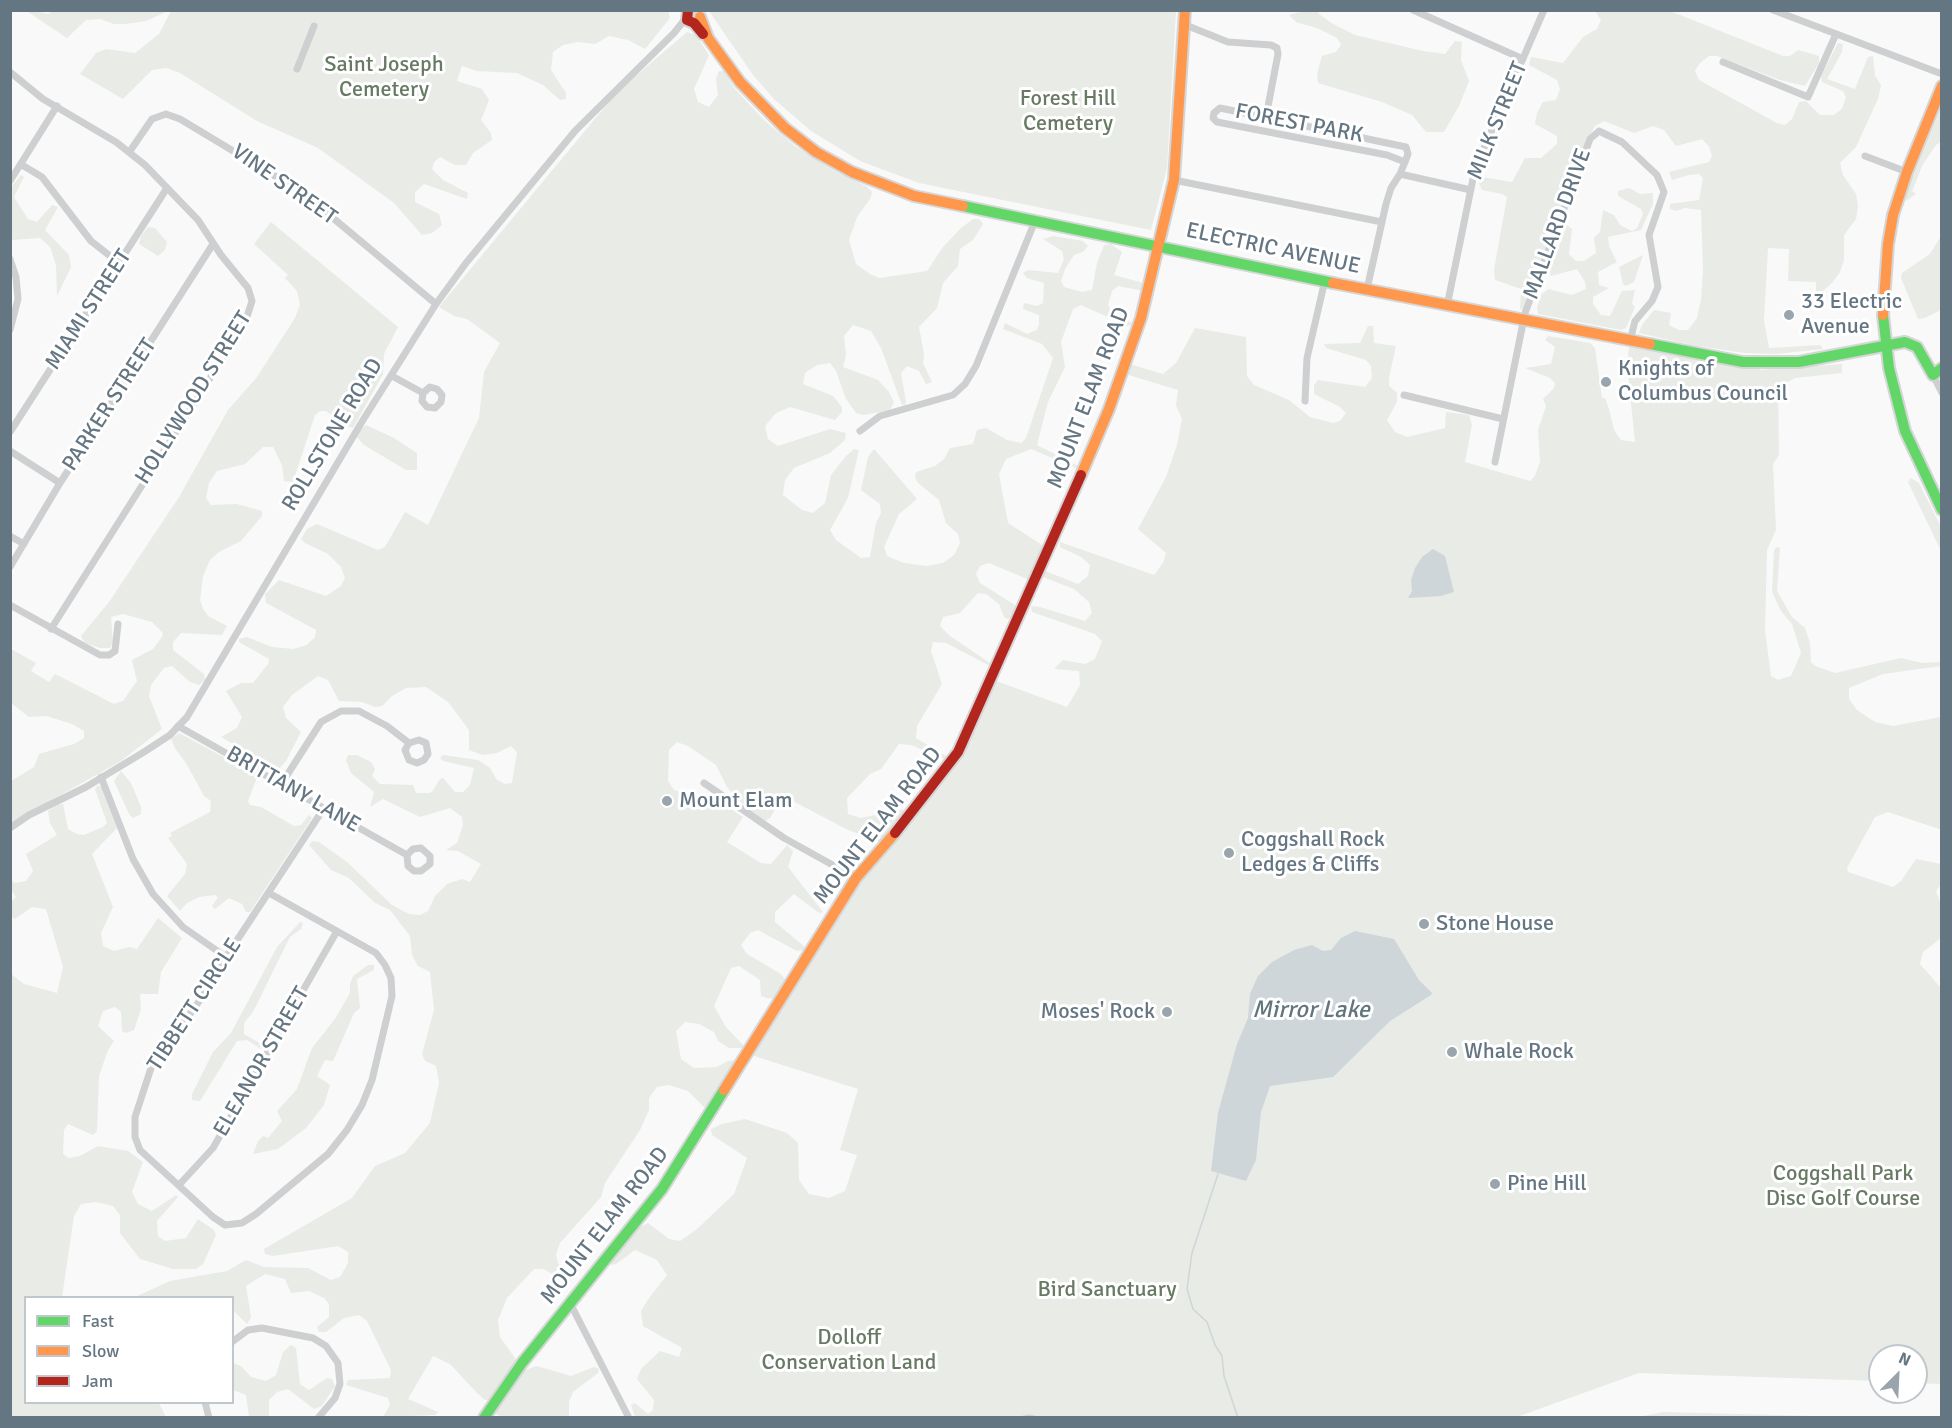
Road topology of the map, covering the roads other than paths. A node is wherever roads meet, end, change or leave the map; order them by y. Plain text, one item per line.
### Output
1 (1185, 10) edge
2 (1413, 10) edge
3 (1544, 10) edge
4 (1773, 10) edge
5 (693, 15) edge
6 (1183, 24) junction
7 (314, 26) dead end
8 (1836, 34) junction
9 (1523, 58) junction
10 (1723, 62) dead end
11 (297, 69) dead end
12 (10, 72) edge
13 (1941, 74) edge
14 (1941, 86) edge
15 (57, 106) junction
16 (1266, 117) junction
17 (130, 152) junction
18 (1864, 156) dead end
19 (1405, 162) junction
20 (22, 165) junction
21 (1907, 172) junction
22 (1400, 174) junction
23 (1174, 180) junction
24 (10, 181) edge
25 (167, 188) junction
26 (1470, 189) junction
27 (1035, 221) junction
28 (1382, 222) junction
29 (213, 244) junction
30 (1158, 245) junction
31 (10, 259) edge
32 (119, 263) junction
33 (1324, 280) junction
34 (1367, 289) junction
35 (436, 304) junction
36 (1447, 306) junction
37 (1524, 320) junction
38 (10, 330) edge
39 (1629, 341) junction
40 (1886, 346) junction
41 (1937, 371) edge
42 (392, 376) junction
43 (423, 393) dead end
44 (1941, 393) edge
45 (1404, 395) dead end
46 (1305, 401) dead end
47 (1503, 419) junction
48 (860, 431) dead end
49 (10, 432) edge
50 (10, 451) edge
51 (1495, 462) dead end
52 (60, 483) junction
53 (1941, 510) edge
54 (10, 536) edge
55 (24, 544) junction
56 (10, 567) edge
57 (10, 605) edge
58 (118, 624) dead end
59 (51, 628) junction
60 (178, 726) junction
61 (409, 742) dead end
62 (101, 777) junction
63 (282, 783) junction
64 (704, 783) dead end
65 (324, 808) junction
66 (10, 828) edge
67 (407, 855) dead end
68 (856, 878) junction
69 (269, 892) junction
70 (337, 931) junction
71 (226, 957) junction
72 (179, 1185) junction
73 (570, 1303) junction
74 (234, 1340) edge
75 (318, 1418) edge
76 (484, 1418) edge
77 (629, 1418) edge

1 - 6 main road, MOUNT ELAM ROAD
2 - 9 street
3 - 9 street, MILK STREET
4 - 8 street
5 - 27 main road, ELECTRIC AVENUE
5 - 35 street, ROLLSTONE ROAD
6 - 16 street
6 - 23 main road, MOUNT ELAM ROAD
7 - 11 street
8 - 10 street
8 - 13 street
9 - 26 street, MILK STREET
12 - 15 street, HOLLYWOOD STREET
14 - 21 main road
15 - 17 street, HOLLYWOOD STREET
15 - 20 street
16 - 19 street, FOREST PARK
16 - 19 street, FOREST PARK
17 - 25 street, HOLLYWOOD STREET
17 - 35 street, VINE STREET
18 - 21 street
19 - 22 street
20 - 24 street
20 - 32 street
21 - 40 main road
22 - 26 street
22 - 28 street
23 - 28 street
23 - 30 main road, MOUNT ELAM ROAD
25 - 29 street, HOLLYWOOD STREET
25 - 32 street, MIAMI STREET
26 - 36 street, MILK STREET
27 - 30 main road, ELECTRIC AVENUE
27 - 48 street
28 - 34 street
29 - 52 street, PARKER STREET
29 - 59 street, HOLLYWOOD STREET
30 - 33 main road, ELECTRIC AVENUE
30 - 68 main road, MOUNT ELAM ROAD
31 - 38 street
32 - 49 street, MIAMI STREET
33 - 34 main road, ELECTRIC AVENUE
33 - 46 street
34 - 36 main road, ELECTRIC AVENUE
35 - 42 street, ROLLSTONE ROAD
36 - 37 main road, ELECTRIC AVENUE
37 - 39 main road, ELECTRIC AVENUE
37 - 39 street, MALLARD DRIVE
37 - 47 street, MALLARD DRIVE
39 - 40 main road, ELECTRIC AVENUE
40 - 41 main road, ELECTRIC AVENUE
40 - 53 main road
41 - 44 street
42 - 43 street
42 - 60 street, ROLLSTONE ROAD
45 - 47 street
47 - 51 street, MALLARD DRIVE
50 - 52 street
52 - 55 street, PARKER STREET
54 - 55 street
55 - 56 street, PARKER STREET
57 - 59 street
58 - 59 street
60 - 62 street, ROLLSTONE ROAD
60 - 63 street, BRITTANY LANE
61 - 63 street
62 - 66 street, ROLLSTONE ROAD
62 - 71 street
63 - 65 street, BRITTANY LANE
64 - 68 street
65 - 67 street, BRITTANY LANE
65 - 69 street
68 - 73 main road, MOUNT ELAM ROAD
69 - 70 street, TIBBETT CIRCLE
69 - 71 street, TIBBETT CIRCLE
70 - 72 street, ELEANOR STREET
70 - 72 street, TIBBETT CIRCLE
71 - 72 street, TIBBETT CIRCLE
73 - 76 main road, MOUNT ELAM ROAD
73 - 77 street
74 - 75 street

